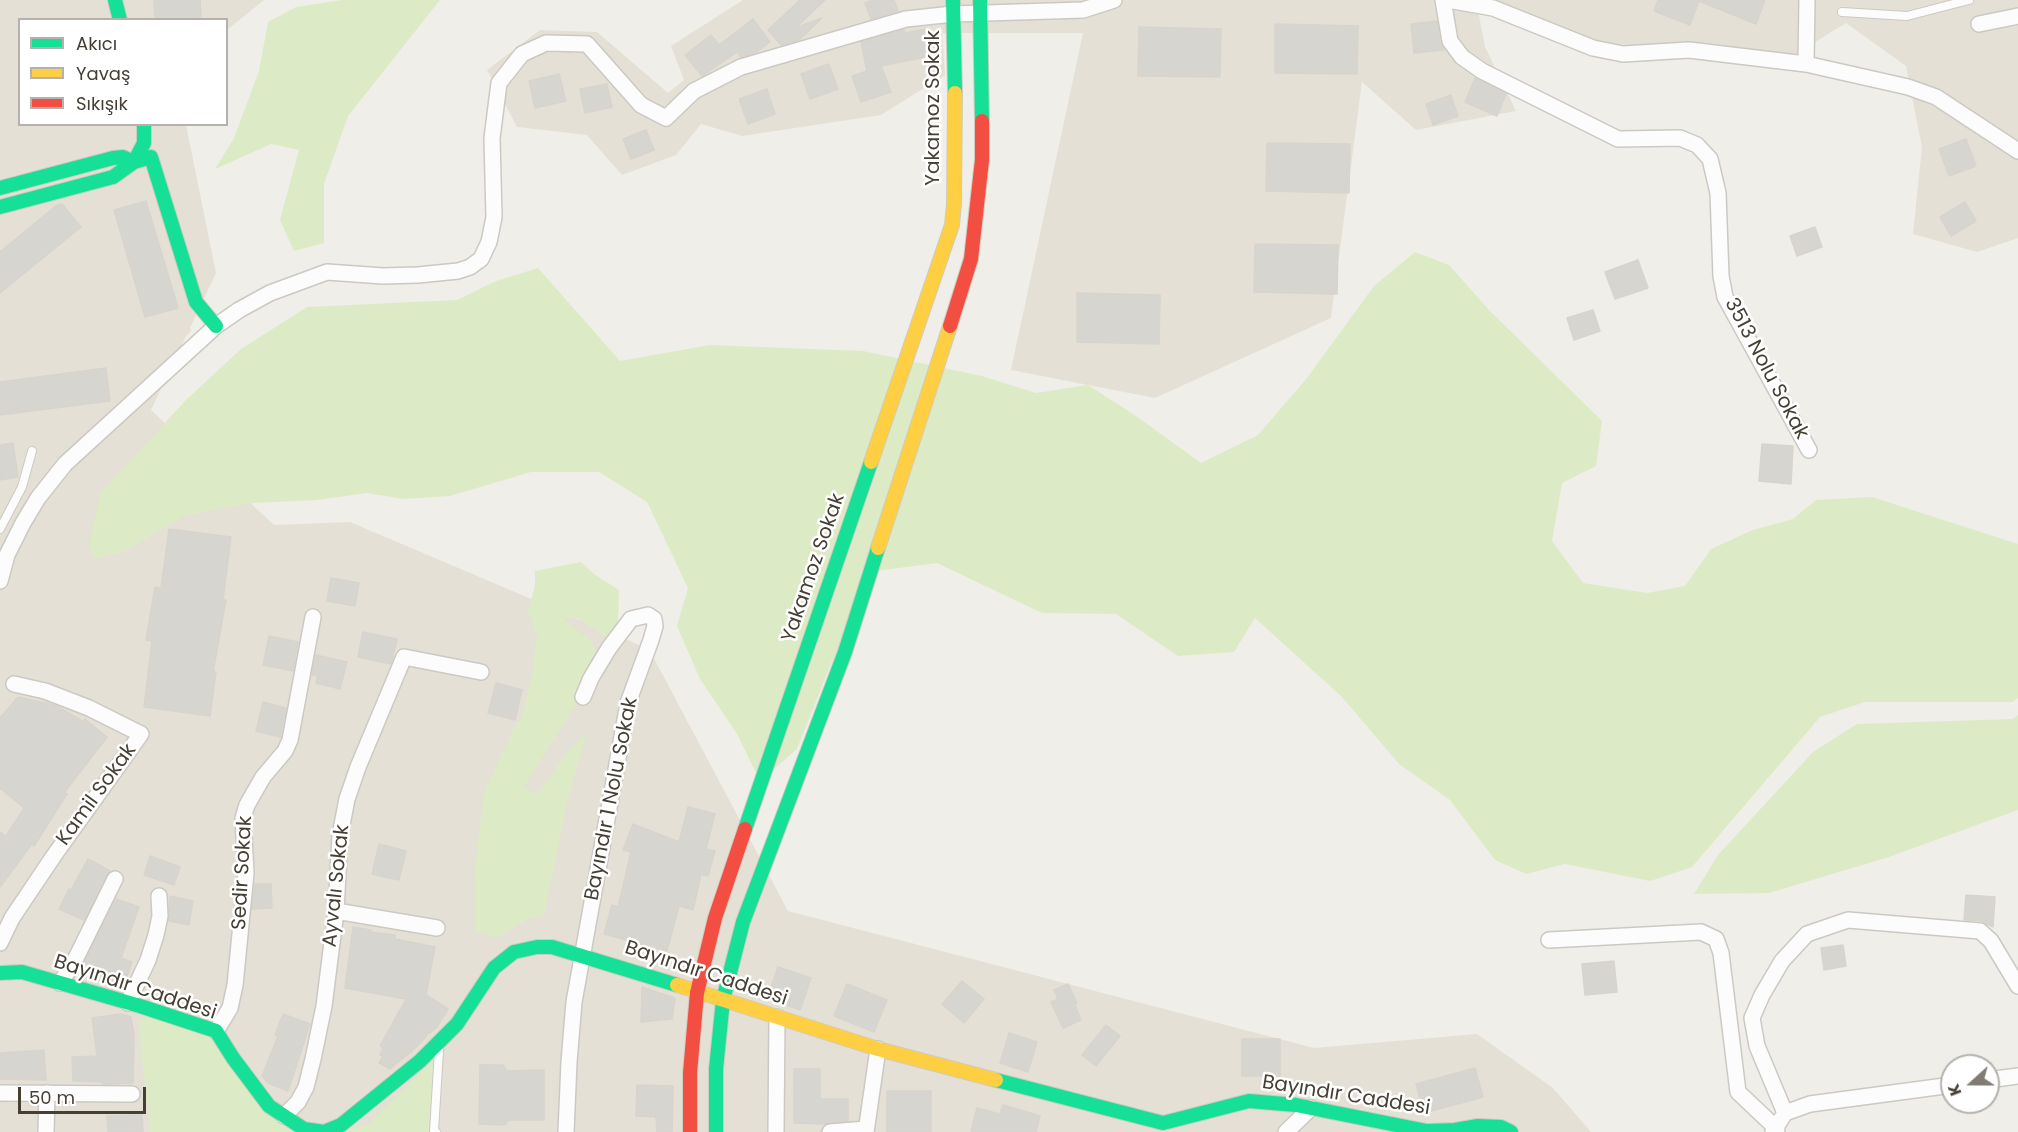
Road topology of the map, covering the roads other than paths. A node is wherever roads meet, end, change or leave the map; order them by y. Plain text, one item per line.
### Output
1 (115, 0) edge
2 (1114, 0) edge
3 (1443, 0) edge
4 (1448, 0) edge
5 (1807, 0) edge
6 (1969, 0) edge
7 (1502, 6) edge
8 (953, 7) edge
9 (980, 7) edge
10 (1842, 12) dead end
11 (2018, 16) edge
12 (120, 18) edge
13 (1979, 24) dead end
14 (1806, 64) junction
15 (144, 126) edge
16 (2018, 151) edge
17 (134, 162) junction
18 (0, 188) edge
19 (0, 207) edge
20 (216, 326) junction
21 (1809, 450) dead end
22 (32, 451) dead end
23 (0, 530) edge
24 (0, 581) edge
25 (313, 617) dead end
26 (482, 672) dead end
27 (14, 684) dead end
28 (583, 697) dead end
29 (114, 879) dead end
30 (159, 896) dead end
31 (336, 911) junction
32 (436, 928) dead end
33 (1549, 940) dead end
34 (0, 943) edge
35 (582, 955) junction
36 (0, 973) edge
37 (60, 983) junction
38 (2018, 986) edge
39 (697, 993) junction
40 (723, 1000) junction
41 (128, 1003) junction
42 (777, 1017) junction
43 (216, 1031) junction
44 (439, 1042) junction
45 (878, 1049) junction
46 (2018, 1076) edge
47 (2000, 1078) edge
48 (1940, 1087) edge
49 (0, 1093) edge
50 (47, 1094) junction
51 (132, 1094) dead end
52 (1311, 1108) junction
53 (1785, 1113) junction
54 (284, 1116) junction
55 (1159, 1128) edge
56 (1775, 1130) edge
57 (866, 1131) edge
58 (46, 1132) edge
59 (436, 1132) edge
60 (566, 1132) edge
61 (690, 1132) edge
62 (716, 1132) edge
63 (776, 1132) edge
64 (830, 1132) edge
65 (1286, 1132) edge
66 (1511, 1132) edge

1 - 12 main road
2 - 9 street
3 - 21 street, 3513 Nolu Sokak
4 - 7 street
5 - 14 street
6 - 10 lane
7 - 14 street
8 - 9 street
8 - 20 street
8 - 39 main road, Yakamoz Sokak
9 - 40 main road
11 - 13 street
14 - 16 street
15 - 17 main road
17 - 18 main road
17 - 19 main road
17 - 20 main road
20 - 24 street
22 - 23 lane
25 - 43 street, Sedir Sokak
26 - 31 street, Ayvalı Sokak
27 - 34 street, Kamil Sokak
28 - 35 street, Bayındır 1 Nolu Sokak
29 - 37 street
30 - 41 street
31 - 32 street
31 - 54 street, Ayvalı Sokak
33 - 56 street
35 - 39 main road, Bayındır Caddesi
35 - 44 main road, Bayındır Caddesi
35 - 60 street
36 - 37 main road, Bayındır Caddesi
37 - 41 main road, Bayındır Caddesi
38 - 53 street
39 - 40 main road, Bayındır Caddesi
39 - 61 main road, Yakamoz Sokak
40 - 42 main road, Bayındır Caddesi
40 - 62 main road
41 - 43 main road, Bayındır Caddesi
42 - 45 main road, Bayındır Caddesi
42 - 63 street
43 - 54 main road, Bayındır Caddesi
44 - 54 main road, Bayındır Caddesi
44 - 59 lane
45 - 55 main road, Bayındır Caddesi
45 - 57 street
46 - 47 street
48 - 53 street
49 - 50 street
50 - 51 street
50 - 58 street
52 - 55 main road, Bayındır Caddesi
52 - 65 street
52 - 66 main road, Bayındır Caddesi
53 - 56 street
57 - 64 street

